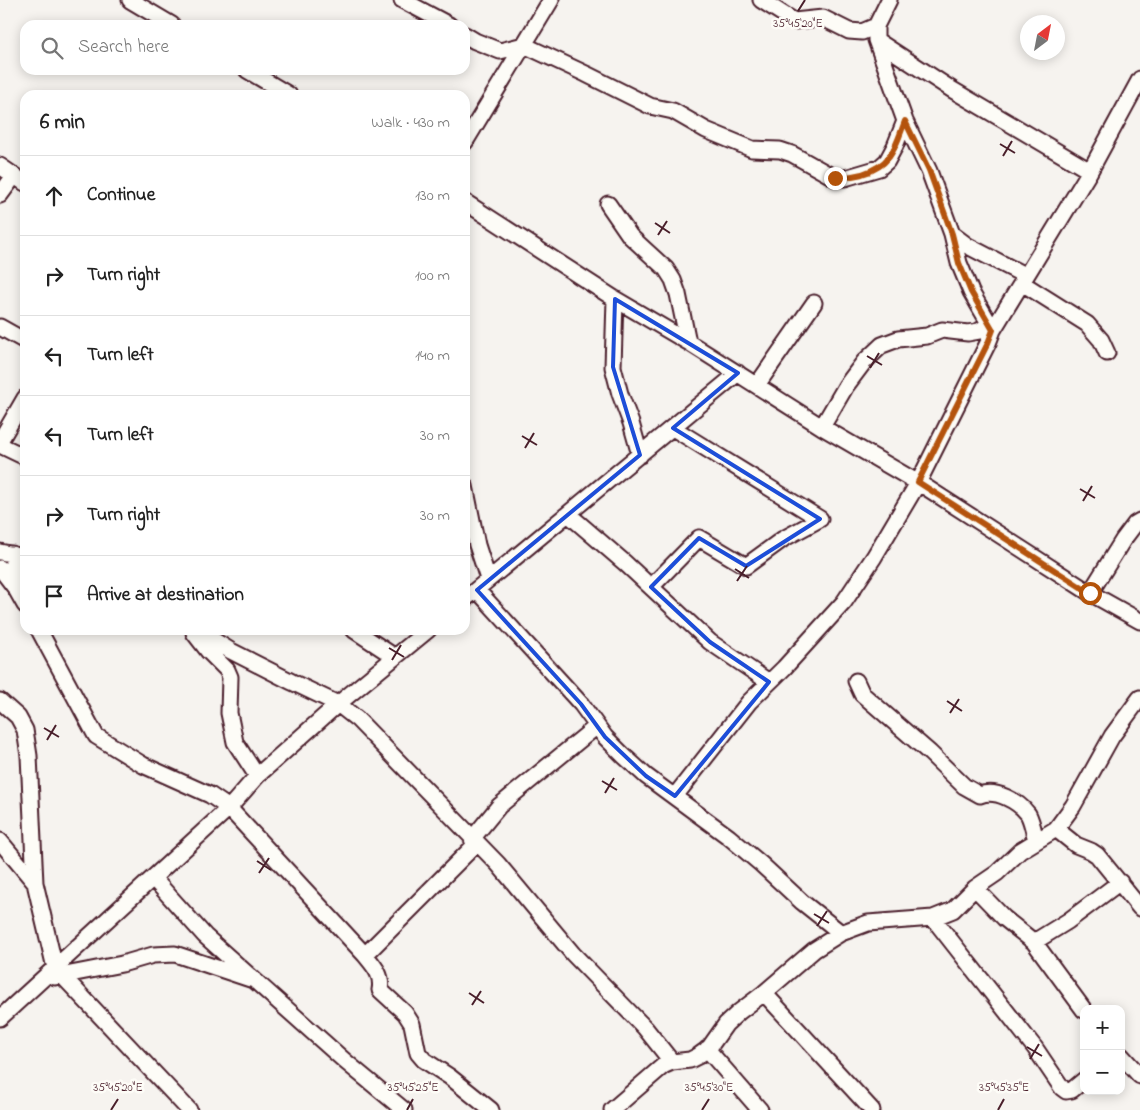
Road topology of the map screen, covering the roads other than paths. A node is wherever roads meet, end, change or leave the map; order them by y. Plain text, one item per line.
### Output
1 (130, 0) edge
2 (402, 0) edge
3 (551, 0) edge
4 (761, 0) edge
5 (889, 0) edge
6 (164, 20) edge
7 (440, 20) edge
8 (876, 33) junction
9 (470, 37) edge
10 (524, 45) junction
11 (255, 75) edge
12 (1140, 79) edge
13 (281, 90) edge
14 (905, 121) junction
15 (470, 134) edge
16 (0, 166) edge
17 (1090, 171) junction
18 (19, 179) edge
19 (0, 195) edge
20 (608, 204) dead end
21 (470, 205) edge
22 (952, 234) junction
23 (1024, 279) junction
24 (615, 299) junction
25 (814, 303) dead end
26 (0, 327) edge
27 (992, 327) junction
28 (20, 338) edge
29 (688, 342) junction
30 (1107, 354) dead end
31 (738, 373) junction
32 (757, 385) junction
33 (20, 407) edge
34 (822, 427) junction
35 (673, 428) junction
36 (0, 443) edge
37 (20, 454) edge
38 (640, 455) junction
39 (918, 482) junction
40 (470, 511) edge
41 (568, 514) junction
42 (1140, 521) edge
43 (12, 554) edge
44 (0, 568) edge
45 (488, 579) junction
46 (651, 587) junction
47 (16, 589) junction
48 (470, 592) edge
49 (1090, 593) junction
50 (20, 596) edge
51 (1140, 621) edge
52 (42, 635) edge
53 (196, 635) edge
54 (205, 635) edge
55 (362, 635) edge
56 (422, 635) edge
57 (395, 657) junction
58 (856, 681) dead end
59 (769, 682) junction
60 (1140, 698) edge
61 (0, 701) edge
62 (338, 704) junction
63 (597, 726) junction
64 (257, 776) junction
65 (675, 796) junction
66 (229, 808) junction
67 (1056, 829) junction
68 (0, 841) edge
69 (474, 841) junction
70 (1036, 841) junction
71 (153, 878) junction
72 (1120, 882) junction
73 (36, 883) junction
74 (975, 888) junction
75 (1140, 908) edge
76 (933, 918) junction
77 (841, 933) junction
78 (1034, 942) junction
79 (365, 955) junction
80 (58, 972) junction
81 (257, 981) junction
82 (764, 993) junction
83 (1080, 1005) edge
84 (0, 1018) edge
85 (707, 1049) junction
86 (1125, 1059) edge
87 (672, 1062) junction
88 (1140, 1076) edge
89 (1080, 1083) edge
90 (189, 1110) edge
91 (404, 1110) edge
92 (491, 1110) edge
93 (612, 1110) edge
94 (760, 1110) edge
95 (872, 1110) edge

1 - 6 street
2 - 7 street
3 - 10 street
4 - 8 street
5 - 8 street
8 - 14 street
8 - 17 street
9 - 10 street
10 - 14 street
10 - 15 street
11 - 13 street
12 - 17 street
14 - 22 street
16 - 18 street
17 - 23 street
18 - 19 street
20 - 29 street
21 - 24 street
22 - 23 street
22 - 27 street
23 - 27 street
23 - 30 street
24 - 29 street
24 - 38 street
25 - 32 street
26 - 28 street
27 - 34 street
27 - 39 street
29 - 31 street
31 - 32 street
31 - 35 street
32 - 34 street
33 - 36 street
34 - 39 street
35 - 38 street
35 - 46 street
36 - 37 street
38 - 41 street
39 - 49 street
39 - 59 street
40 - 45 street
41 - 45 street
41 - 46 street
42 - 49 street
43 - 47 street
44 - 47 street
45 - 48 street
46 - 59 street
47 - 50 street
48 - 63 street
49 - 51 street
52 - 66 street
53 - 64 street
54 - 62 street
55 - 57 street
56 - 57 street
57 - 62 street
58 - 70 street
59 - 65 street
60 - 67 street
61 - 73 street
62 - 64 street
62 - 69 street
63 - 65 street
63 - 69 street
64 - 66 street
65 - 77 street
66 - 71 street
66 - 79 street
67 - 70 street
67 - 72 street
68 - 73 street
69 - 79 street
69 - 87 street
70 - 74 street
71 - 80 street
71 - 81 street
72 - 75 street
72 - 78 street
73 - 80 street
74 - 76 street
74 - 78 street
76 - 77 street
76 - 89 street
77 - 82 street
78 - 83 street
79 - 92 street
80 - 81 street
80 - 84 street
80 - 90 street
81 - 91 street
82 - 85 street
82 - 95 street
85 - 87 street
85 - 94 street
86 - 88 street
87 - 93 street

